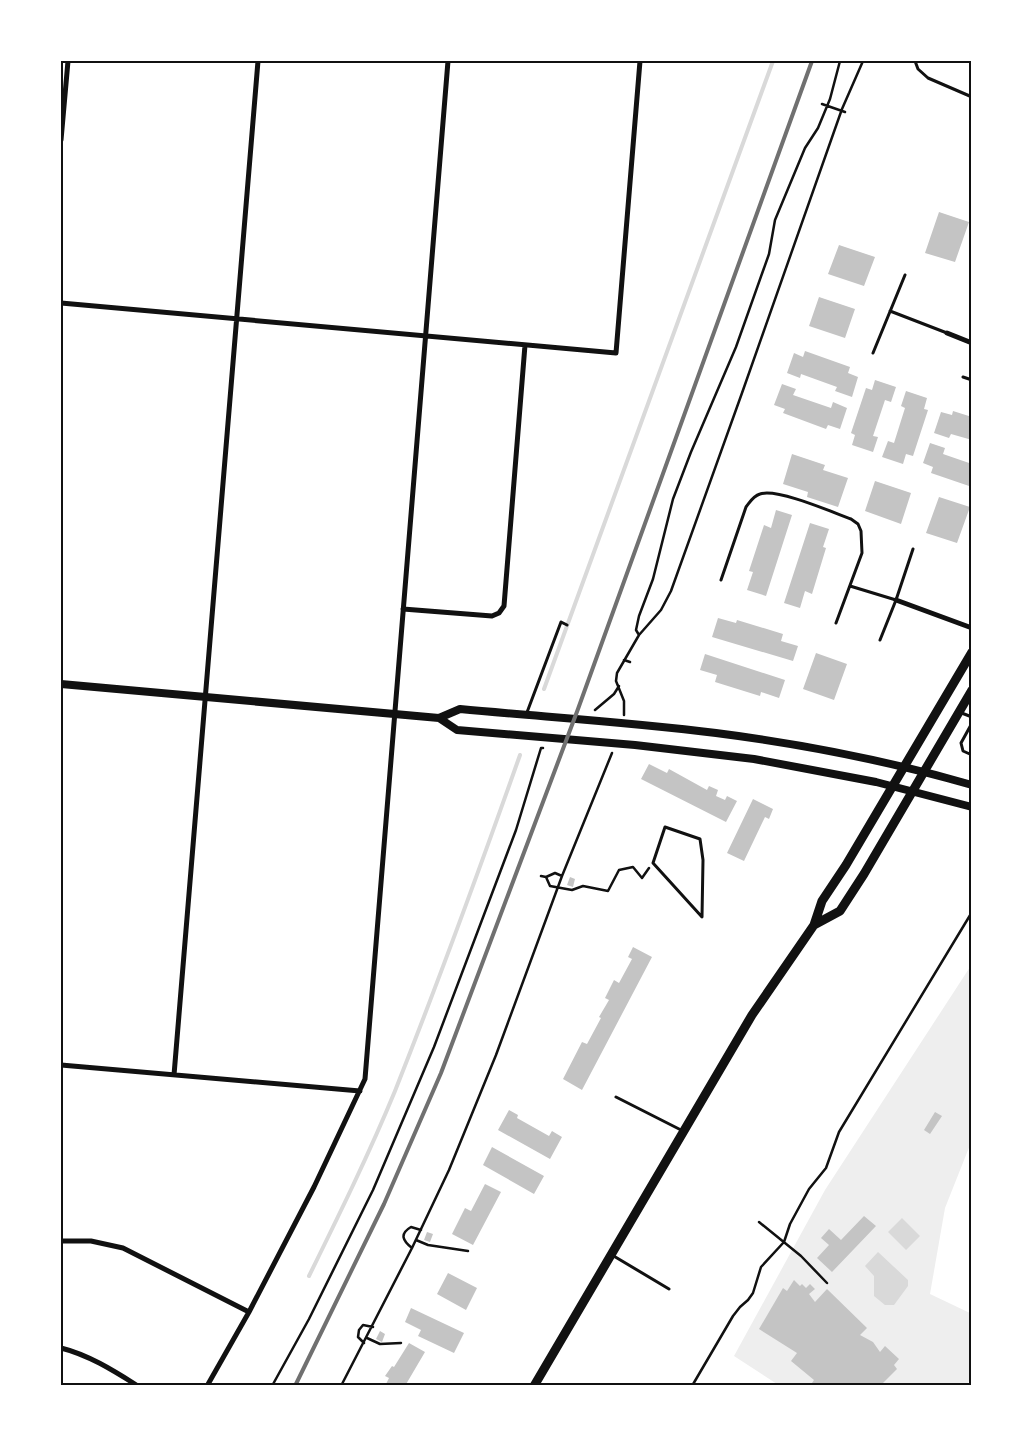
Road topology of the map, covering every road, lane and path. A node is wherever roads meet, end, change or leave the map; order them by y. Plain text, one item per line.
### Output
1 (68, 61) edge
2 (258, 61) edge
3 (448, 61) edge
4 (640, 61) edge
5 (840, 61) edge
6 (915, 61) edge
7 (972, 97) edge
8 (822, 104) dead end
9 (827, 106) junction
10 (845, 112) dead end
11 (61, 140) edge
12 (905, 275) dead end
13 (61, 303) edge
14 (890, 312) junction
15 (237, 319) junction
16 (948, 333) joint
17 (425, 336) junction
18 (972, 343) edge
19 (525, 345) junction
20 (873, 353) dead end
21 (963, 377) dead end
22 (972, 380) edge
23 (913, 549) dead end
24 (721, 580) dead end
25 (850, 586) junction
26 (896, 600) junction
27 (404, 609) junction
28 (836, 623) dead end
29 (567, 625) dead end
30 (972, 628) edge
31 (639, 635) dead end
32 (880, 640) dead end
33 (972, 652) edge
34 (624, 660) dead end
35 (630, 662) dead end
36 (61, 684) edge
37 (619, 686) dead end
38 (972, 690) edge
39 (206, 696) junction
40 (594, 711) dead end
41 (959, 712) junction
42 (395, 714) junction
43 (526, 715) junction
44 (972, 717) edge
45 (439, 718) junction
46 (972, 724) edge
47 (548, 749) dead end
48 (972, 755) edge
49 (904, 767) junction
50 (924, 772) junction
51 (893, 786) junction
52 (972, 786) edge
53 (913, 791) junction
54 (972, 807) edge
55 (653, 863) junction
56 (541, 876) dead end
57 (562, 876) dead end
58 (546, 877) junction
59 (972, 912) edge
60 (814, 925) junction
61 (61, 1065) edge
62 (174, 1075) junction
63 (360, 1091) junction
64 (616, 1097) dead end
65 (684, 1131) junction
66 (759, 1222) dead end
67 (421, 1230) dead end
68 (416, 1240) dead end
69 (61, 1241) edge
70 (784, 1242) junction
71 (412, 1248) dead end
72 (468, 1251) dead end
73 (611, 1255) junction
74 (827, 1283) dead end
75 (669, 1289) dead end
76 (249, 1312) junction
77 (373, 1326) dead end
78 (367, 1338) dead end
79 (364, 1343) dead end
80 (401, 1343) dead end
81 (61, 1348) edge
82 (138, 1386) edge
83 (207, 1386) edge
84 (272, 1386) edge
85 (534, 1386) edge
86 (692, 1386) edge

1 - 11 street
2 - 15 street
3 - 17 street
4 - 19 street
5 - 9 path
6 - 7 lane
8 - 9 path
9 - 10 path
9 - 31 path
12 - 14 lane
13 - 15 street
14 - 16 lane
14 - 20 lane
15 - 17 street
15 - 39 street
16 - 18 street
17 - 19 street
17 - 27 street
19 - 27 street
21 - 22 lane
23 - 26 lane
24 - 25 lane
25 - 26 lane
25 - 28 lane
26 - 30 street
26 - 32 lane
27 - 42 street
29 - 43 lane
33 - 49 main road
34 - 35 path
36 - 39 street
37 - 40 path
38 - 41 main road
39 - 42 street
39 - 62 street
41 - 44 lane
41 - 50 main road
42 - 45 street
42 - 63 street
43 - 45 street
43 - 49 street
45 - 51 street
46 - 48 lane
47 - 84 path
49 - 50 street
49 - 51 main road
50 - 52 street
50 - 53 main road
51 - 53 street
51 - 60 main road
53 - 54 street
53 - 60 main road
55 - 55 lane
55 - 58 path
56 - 58 path
57 - 58 path
59 - 70 path
60 - 65 main road
61 - 62 street
62 - 63 street
63 - 76 street
64 - 65 lane
65 - 73 main road
66 - 70 path
67 - 71 path
68 - 72 path
69 - 76 street
70 - 74 path
70 - 86 path
73 - 75 lane
73 - 85 main road
76 - 83 street
77 - 79 path
78 - 80 path
81 - 82 street

